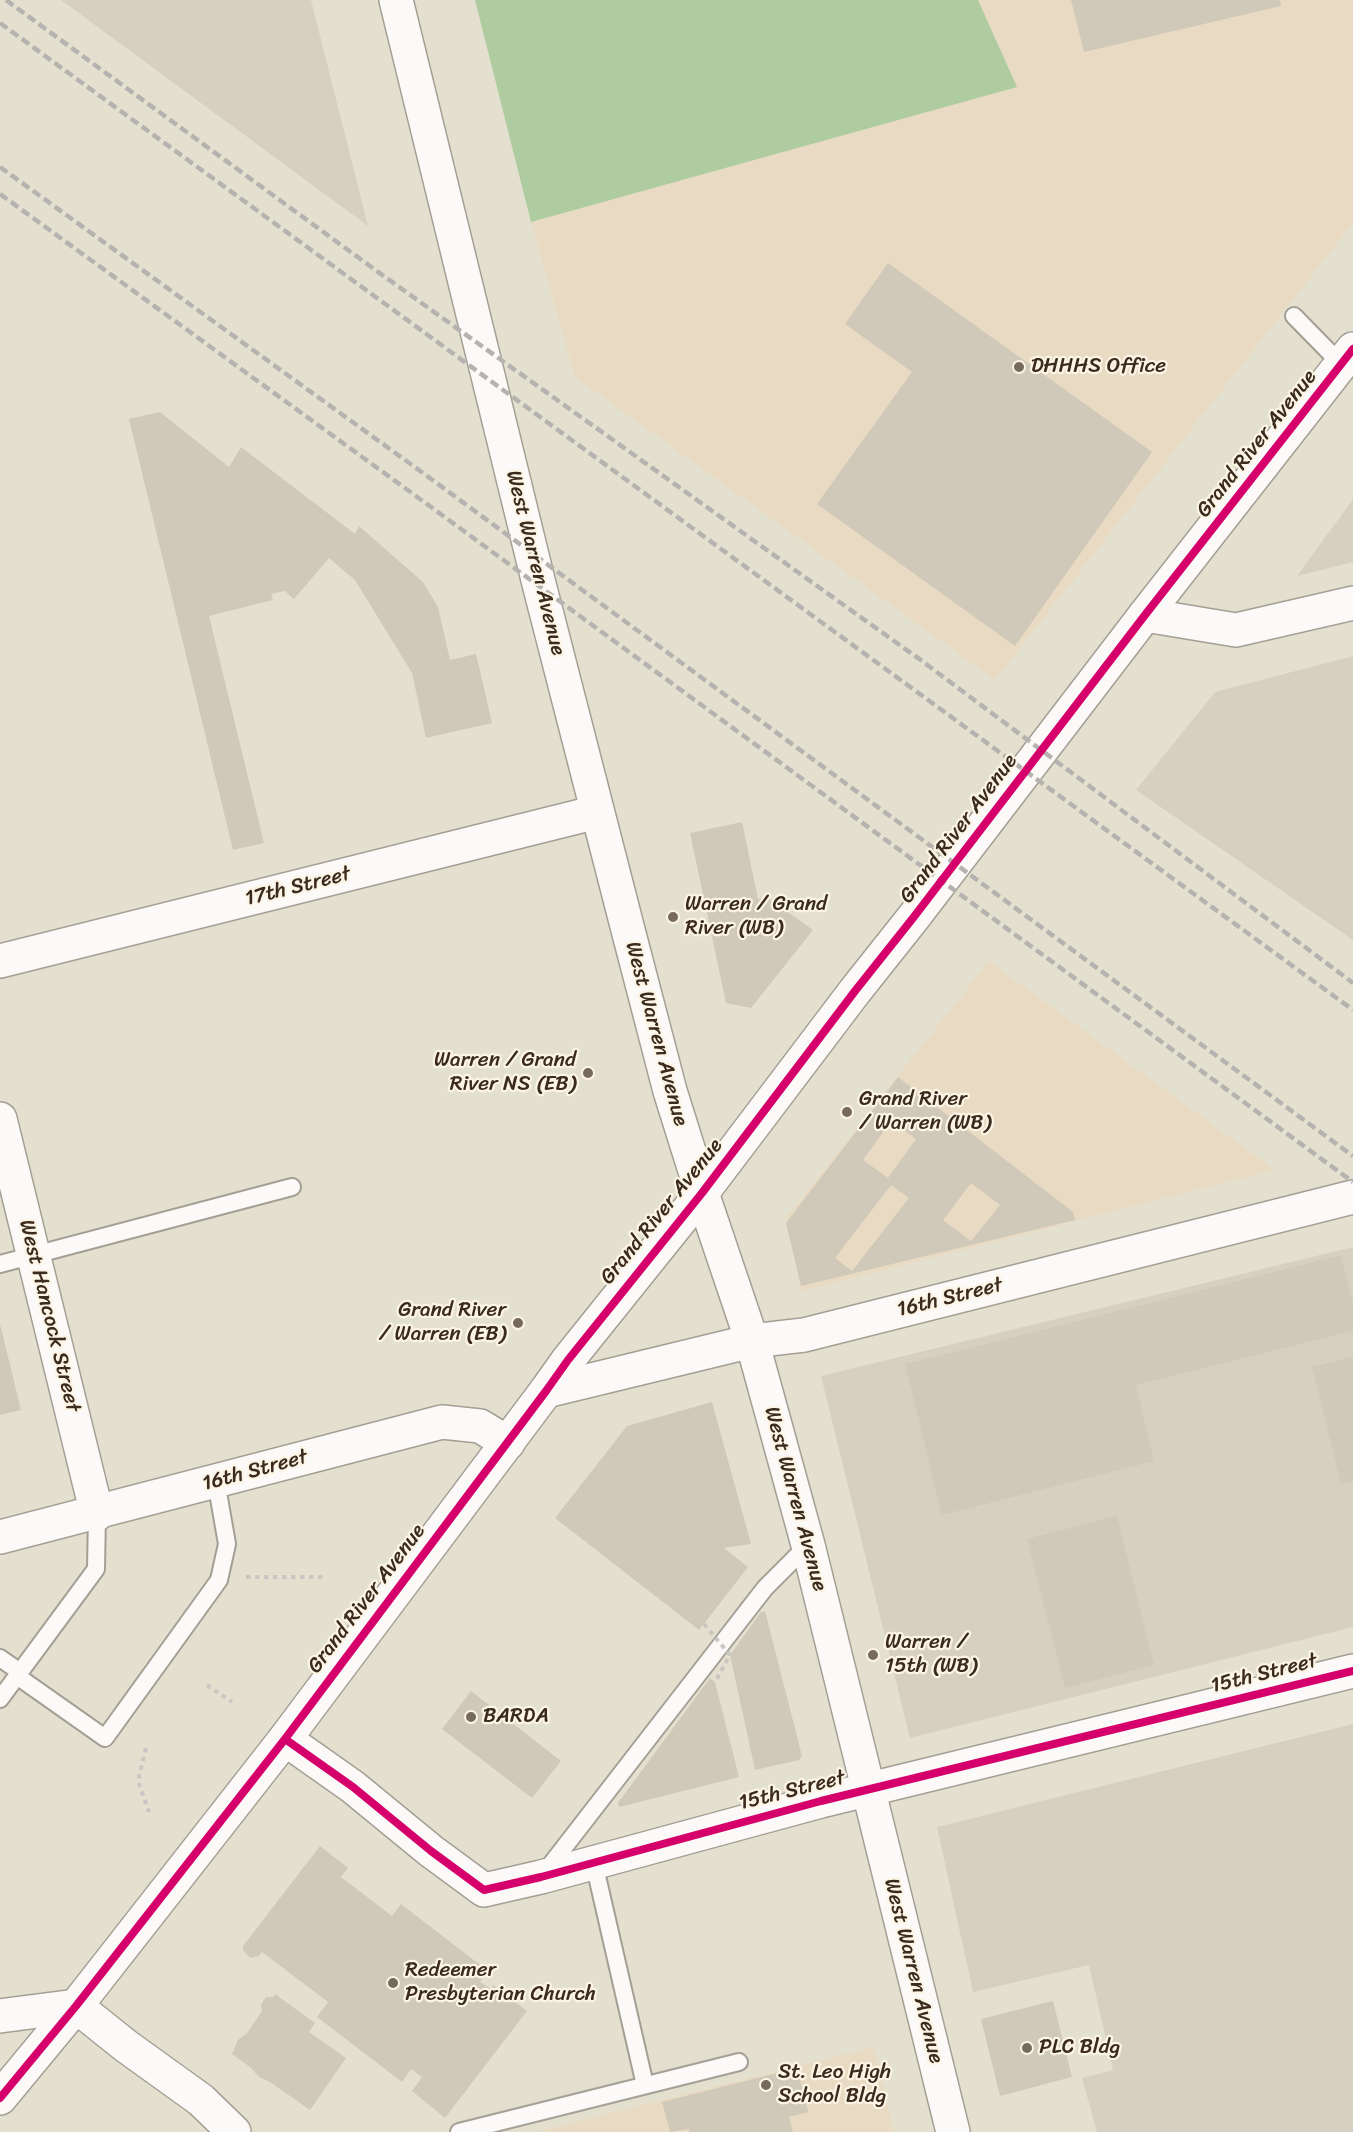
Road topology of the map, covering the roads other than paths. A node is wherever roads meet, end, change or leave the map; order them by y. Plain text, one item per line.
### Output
1 (396, 0) edge
2 (1294, 316) dead end
3 (1347, 357) edge
4 (1353, 603) edge
5 (1145, 615) junction
6 (597, 812) junction
7 (0, 961) edge
8 (0, 1119) edge
9 (292, 1187) dead end
10 (702, 1193) junction
11 (1353, 1197) edge
12 (34, 1256) junction
13 (0, 1264) edge
14 (752, 1341) junction
15 (546, 1391) junction
16 (508, 1443) junction
17 (216, 1481) junction
18 (97, 1514) junction
19 (0, 1538) edge
20 (808, 1545) junction
21 (0, 1658) edge
22 (1353, 1671) edge
23 (19, 1674) junction
24 (0, 1699) edge
25 (285, 1738) junction
26 (869, 1791) junction
27 (594, 1863) junction
28 (541, 1877) junction
29 (76, 2006) junction
30 (0, 2016) edge
31 (739, 2062) dead end
32 (645, 2085) junction
33 (0, 2098) edge
34 (234, 2132) edge
35 (459, 2132) edge
36 (953, 2132) edge

1 - 6 main road, West Warren Avenue
2 - 3 lane
3 - 5 main road, Grand River Avenue
4 - 5 main road
5 - 10 main road, Grand River Avenue
6 - 7 main road, 17th Street
6 - 10 main road, West Warren Avenue
8 - 12 main road, West Hancock Street
9 - 12 lane
10 - 14 main road, West Warren Avenue
10 - 15 main road, Grand River Avenue
11 - 14 main road, 16th Street
12 - 13 lane
12 - 18 main road, West Hancock Street
14 - 15 main road, 16th Street
14 - 20 main road, West Warren Avenue
15 - 16 main road, Grand River Avenue
16 - 17 main road, 16th Street
16 - 25 main road, Grand River Avenue
17 - 18 main road, 16th Street
17 - 23 lane
18 - 19 main road, 16th Street
18 - 23 lane
20 - 26 main road, West Warren Avenue
20 - 28 lane
21 - 23 lane
22 - 26 main road, 15th Street
23 - 24 lane
25 - 28 main road, 15th Street
25 - 29 main road, Grand River Avenue
26 - 27 main road, 15th Street
26 - 36 main road, West Warren Avenue
27 - 28 main road, 15th Street
27 - 32 lane
29 - 30 main road
29 - 33 main road, Grand River Avenue
29 - 34 main road
31 - 32 lane
32 - 35 lane

